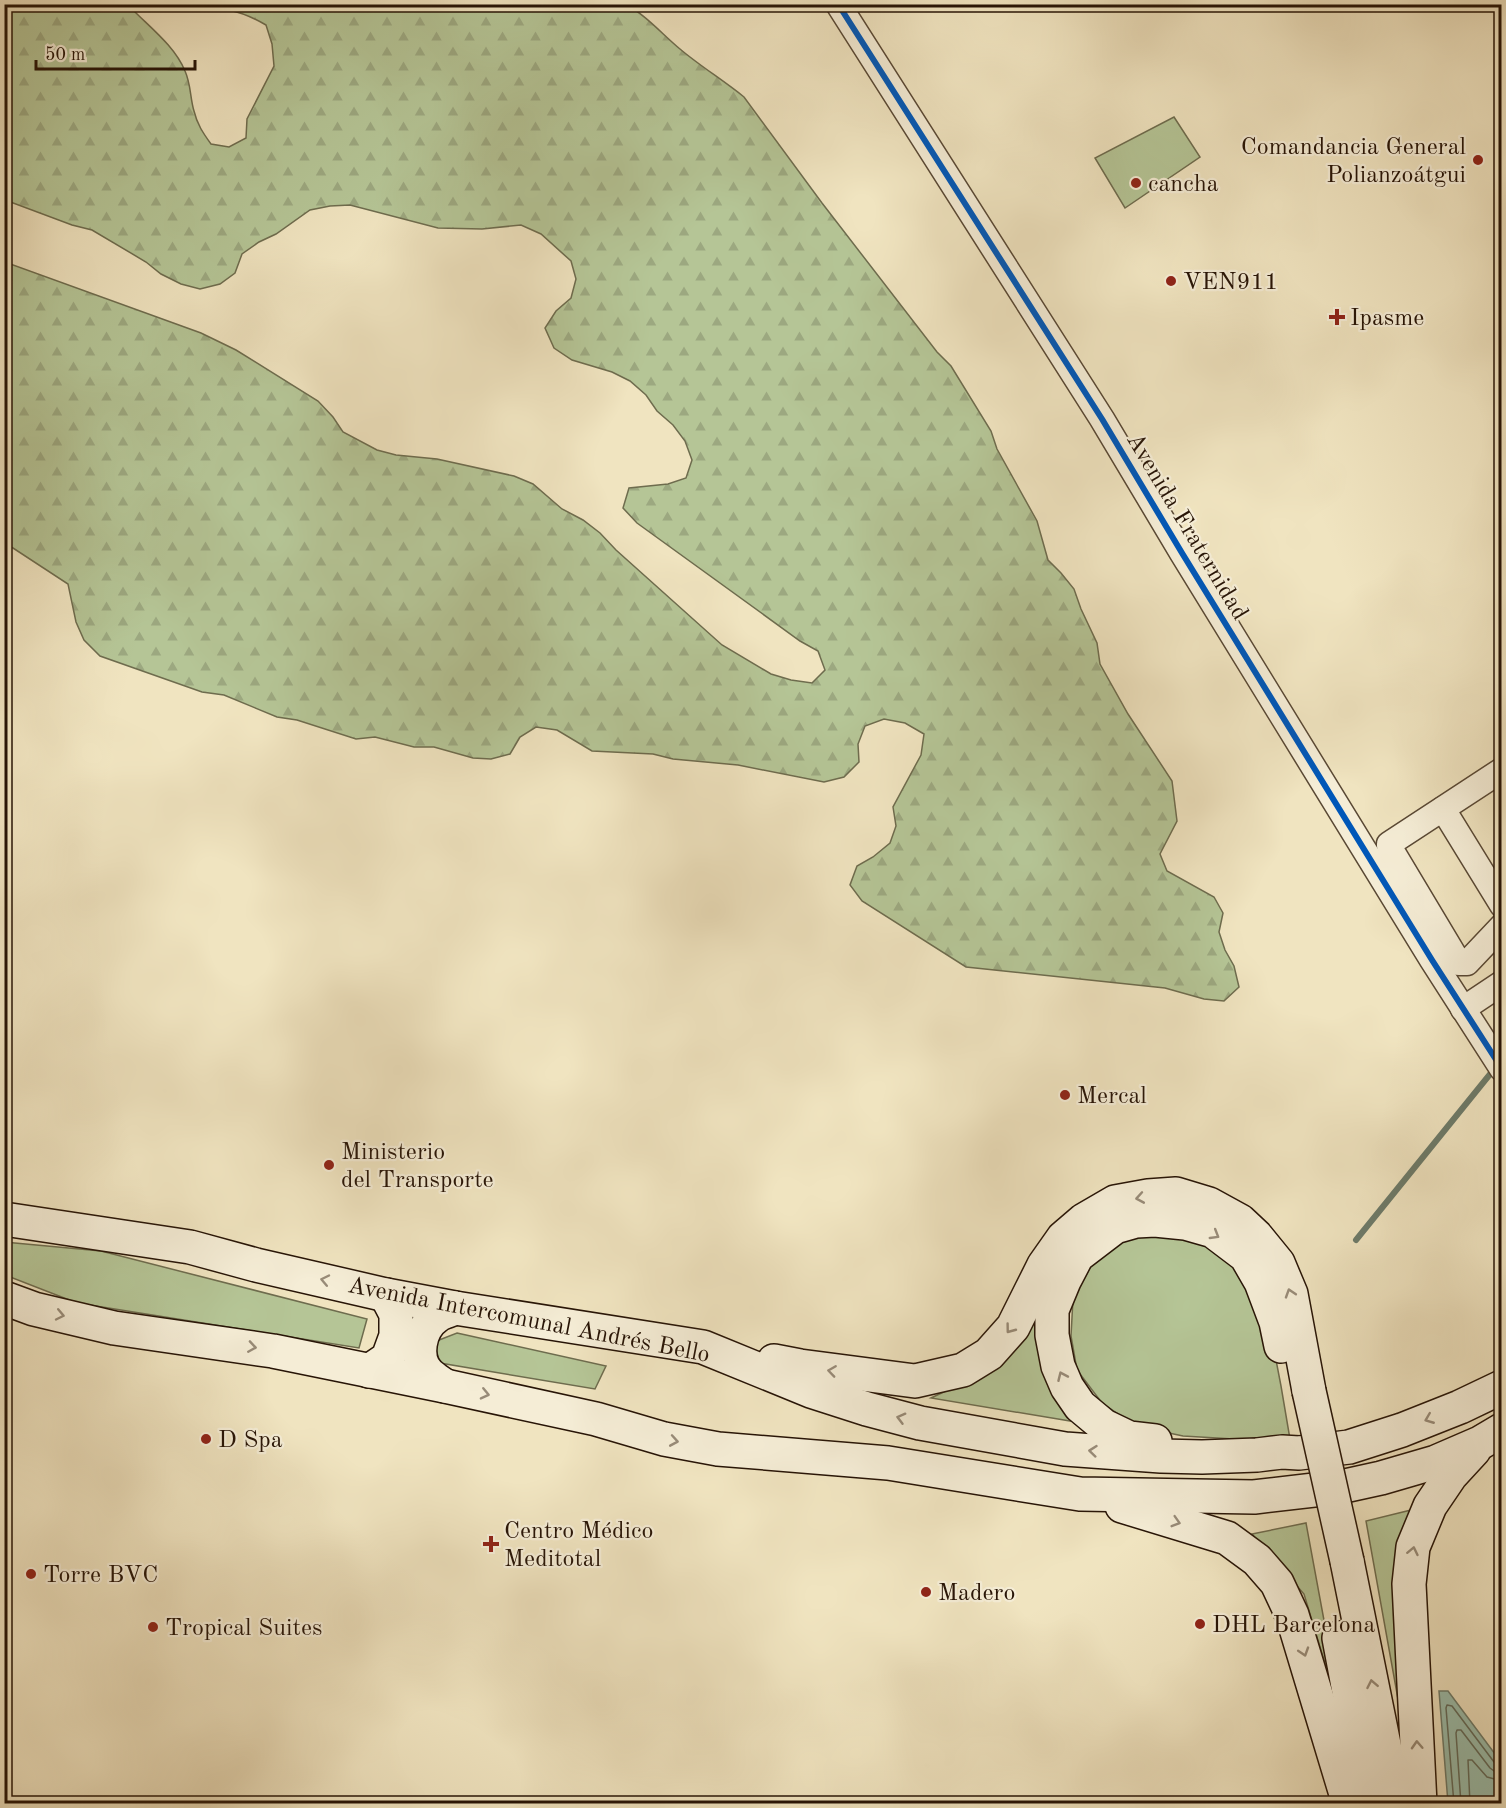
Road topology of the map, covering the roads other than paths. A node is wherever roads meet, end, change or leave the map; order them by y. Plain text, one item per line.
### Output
1 (838, 4) edge
2 (1498, 780) edge
3 (1443, 809) junction
4 (1502, 905) edge
5 (1502, 926) edge
6 (1502, 983) edge
7 (1463, 1010) junction
8 (1502, 1069) edge
9 (4, 1219) edge
10 (386, 1295) junction
11 (4, 1298) edge
12 (454, 1308) junction
13 (703, 1347) junction
14 (369, 1371) junction
15 (1502, 1376) edge
16 (445, 1386) junction
17 (1502, 1387) edge
18 (1299, 1392) junction
19 (1460, 1407) junction
20 (1490, 1436) edge
21 (1282, 1452) junction
22 (1080, 1494) junction
23 (1335, 1562) junction
24 (1349, 1803) edge
25 (1370, 1803) edge
26 (1396, 1803) edge
27 (1420, 1803) edge

1 - 7 street, Avenida Fraternidad
2 - 3 street
3 - 4 street
3 - 5 street
6 - 7 street
7 - 8 street, Avenida Fraternidad
10 -> 9 main road, Avenida Intercomunal Andrés Bello
10 - 12 main road, Avenida Intercomunal Andrés Bello
10 - 14 main road
11 -> 14 main road
12 - 13 main road, Avenida Intercomunal Andrés Bello
12 - 16 main road
18 -> 13 main road
21 -> 13 main road, Avenida Intercomunal Andrés Bello
14 - 16 main road
15 - 19 main road
16 -> 22 main road
17 - 19 main road, Avenida Intercomunal Andrés Bello
21 -> 18 main road
18 - 23 main road, bridge
19 -> 21 main road, Avenida Intercomunal Andrés Bello
20 - 22 main road
27 -> 20 main road
22 -> 24 main road
23 - 25 main road
26 -> 23 main road

